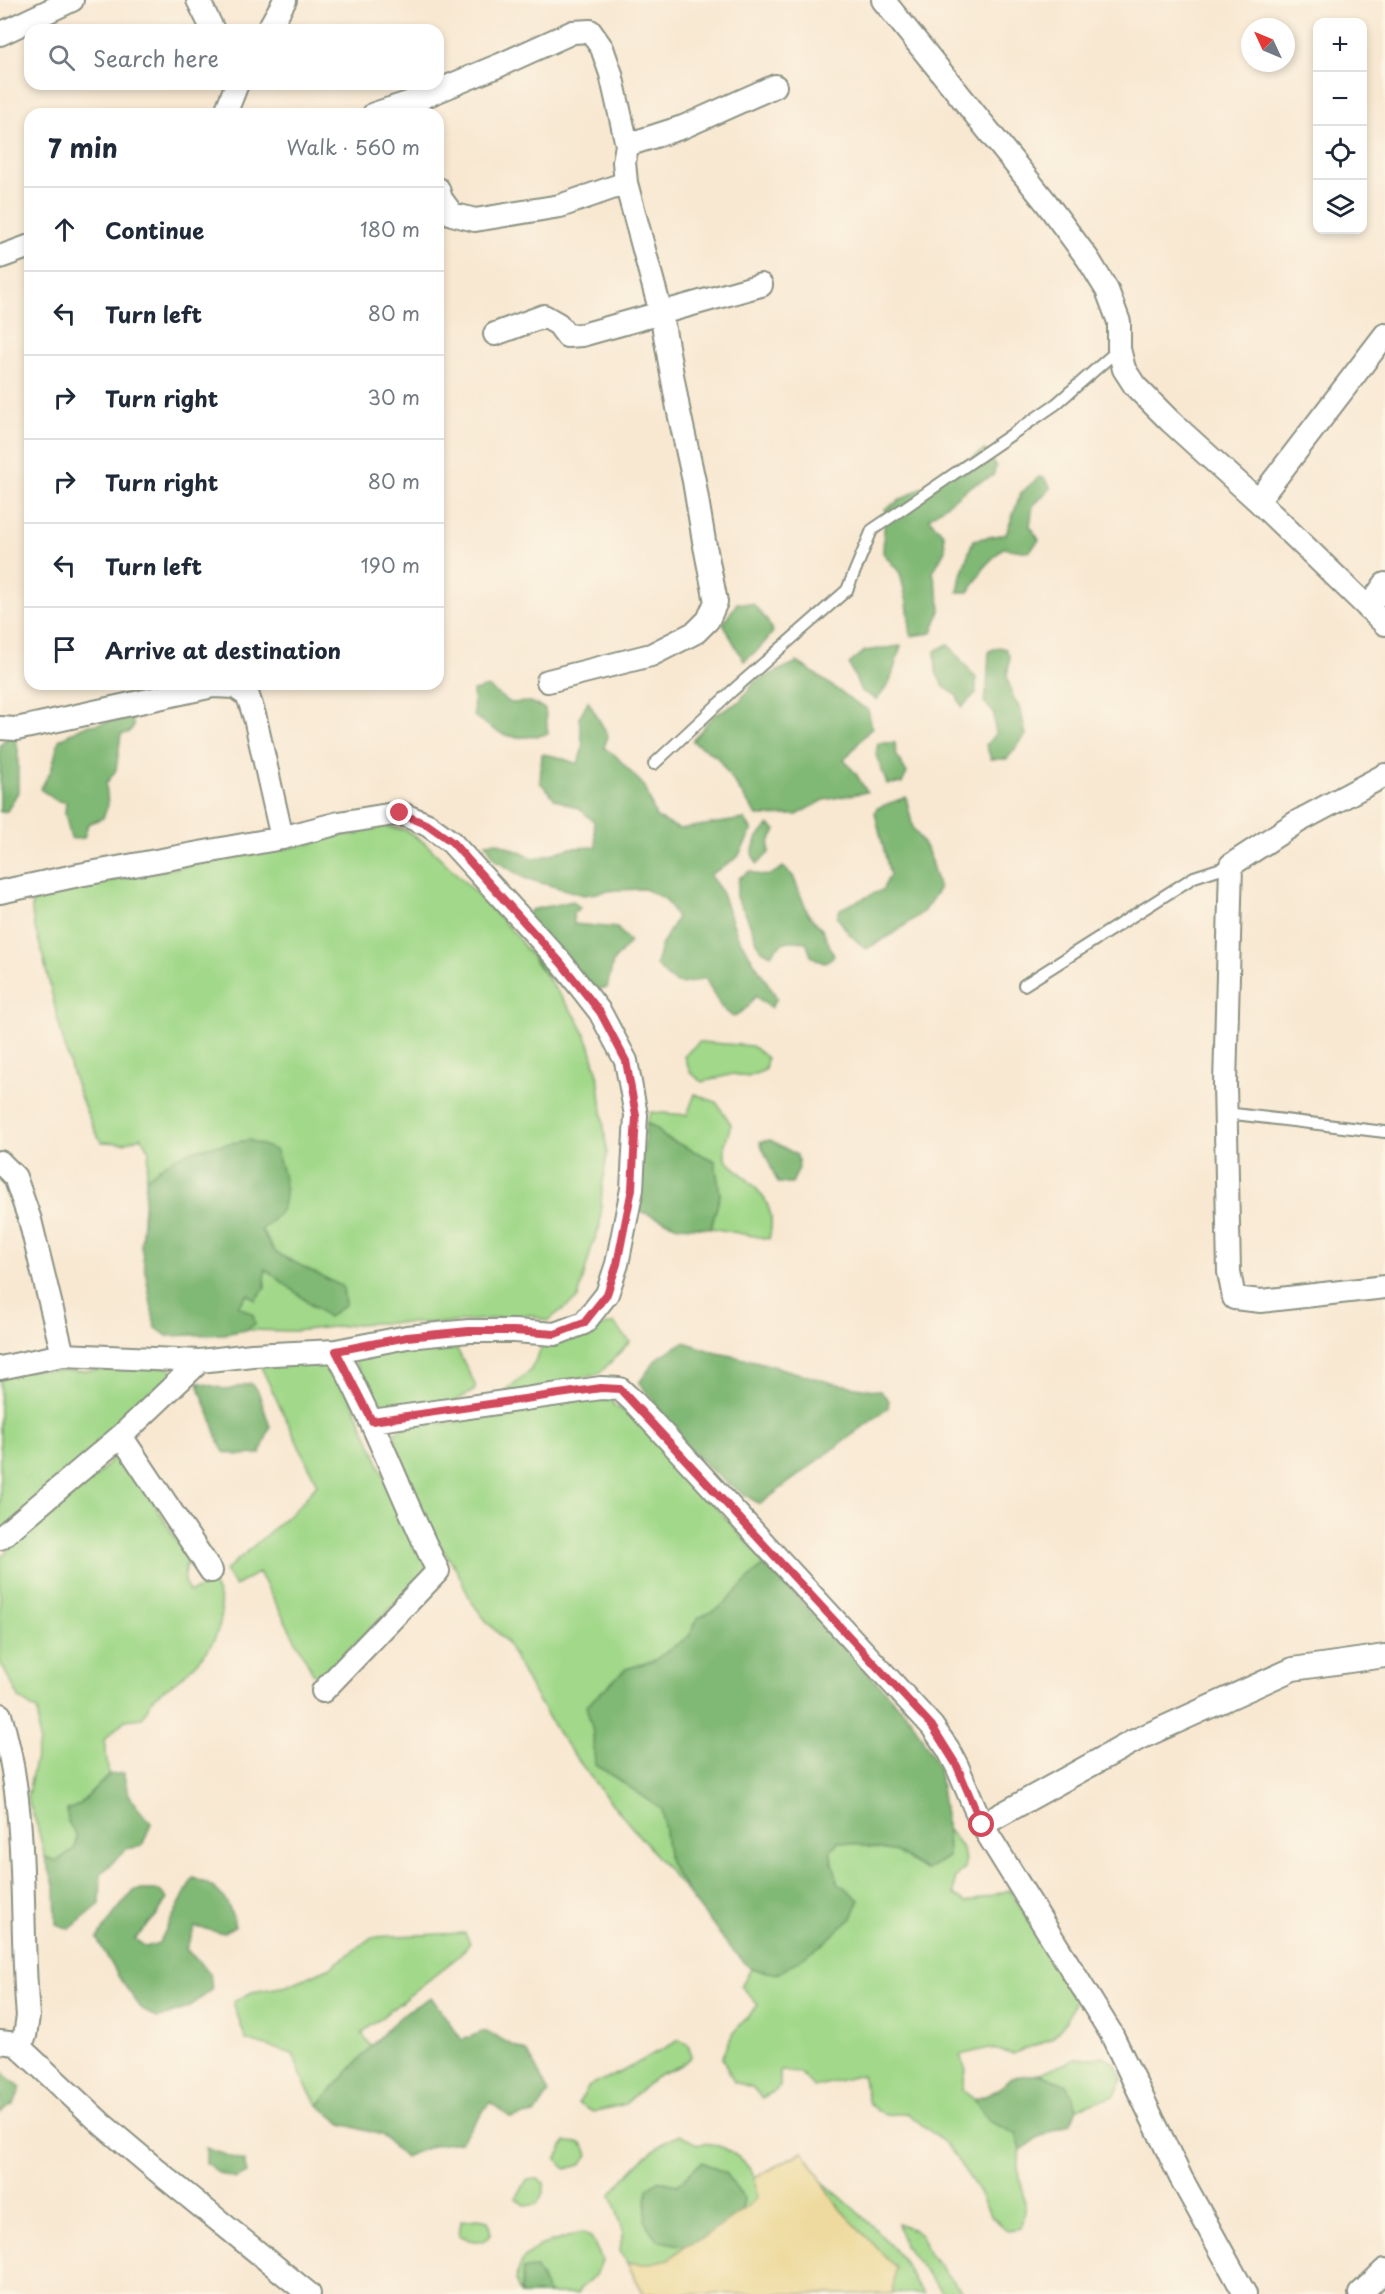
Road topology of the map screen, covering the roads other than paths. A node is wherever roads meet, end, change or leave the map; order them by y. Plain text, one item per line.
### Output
1 (72, 0) edge
2 (198, 0) edge
3 (285, 0) edge
4 (883, 0) edge
5 (210, 24) edge
6 (271, 24) edge
7 (0, 34) edge
8 (774, 86) dead end
9 (235, 90) edge
10 (227, 108) edge
11 (413, 108) edge
12 (627, 145) junction
13 (626, 183) junction
14 (444, 203) edge
15 (24, 248) edge
16 (0, 257) edge
17 (761, 285) dead end
18 (661, 313) junction
19 (495, 334) dead end
20 (1385, 335) edge
21 (1119, 349) junction
22 (1258, 501) junction
23 (1385, 584) edge
24 (1368, 608) junction
25 (1385, 624) edge
26 (548, 681) dead end
27 (195, 690) edge
28 (239, 690) edge
29 (0, 728) edge
30 (654, 764) dead end
31 (1385, 775) edge
32 (282, 838) junction
33 (1231, 865) junction
34 (0, 892) edge
35 (1024, 985) dead end
36 (1226, 1113) junction
37 (1385, 1132) edge
38 (0, 1162) edge
39 (1385, 1287) edge
40 (336, 1351) junction
41 (63, 1355) junction
42 (200, 1361) junction
43 (0, 1368) edge
44 (372, 1421) junction
45 (121, 1436) junction
46 (0, 1538) edge
47 (211, 1571) dead end
48 (1385, 1656) edge
49 (322, 1691) dead end
50 (0, 1715) edge
51 (982, 1825) junction
52 (8, 2043) edge
53 (1385, 2270) edge
54 (309, 2294) edge
55 (1245, 2294) edge
56 (1360, 2294) edge

1 - 7 street
2 - 5 street
3 - 6 street
4 - 21 street
8 - 12 street
9 - 10 street
11 - 12 street
12 - 13 street
13 - 14 street
13 - 18 street
15 - 16 street
17 - 18 street
18 - 19 street
18 - 26 street
20 - 22 street
21 - 22 street
21 - 30 lane
22 - 24 street
23 - 24 street
24 - 25 street
27 - 29 street
28 - 32 street
31 - 33 street
32 - 34 street
32 - 40 street
33 - 35 lane
33 - 36 street
36 - 37 lane
36 - 39 street
38 - 41 street
40 - 42 street
40 - 44 street
41 - 42 street
41 - 43 street
42 - 45 street
44 - 49 street
44 - 51 street
45 - 46 street
45 - 47 street
48 - 51 street
50 - 52 street
51 - 55 street
52 - 54 street
53 - 56 street

